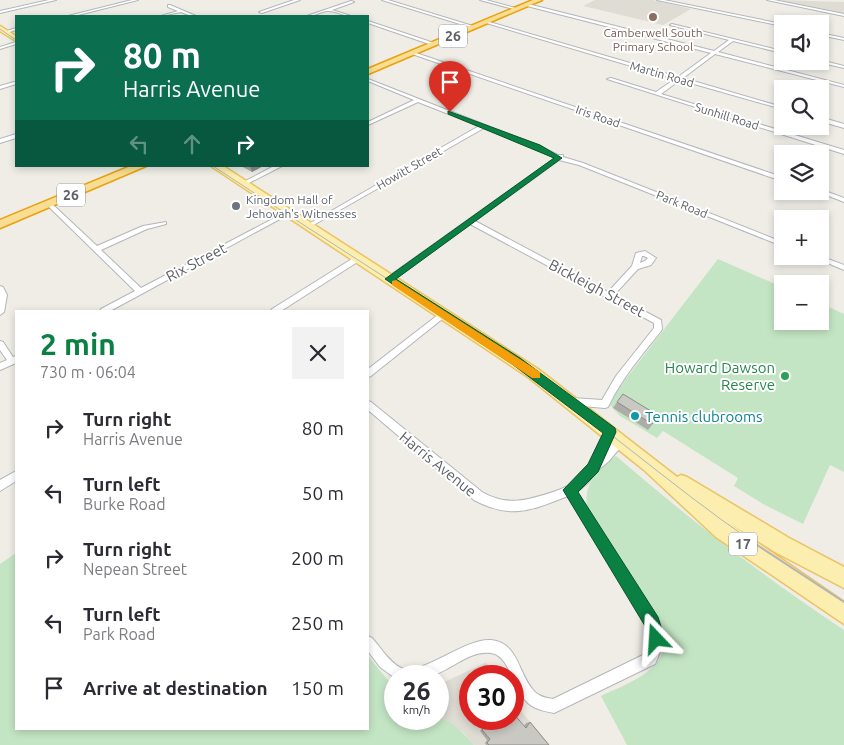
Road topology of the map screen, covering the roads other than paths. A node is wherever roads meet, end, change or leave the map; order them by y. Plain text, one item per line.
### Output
1 (54, 0) edge
2 (136, 0) edge
3 (298, 0) edge
4 (346, 0) edge
5 (384, 0) edge
6 (482, 0) edge
7 (539, 0) edge
8 (659, 0) edge
9 (770, 0) edge
10 (528, 5) junction
11 (169, 6) dead end
12 (517, 9) junction
13 (329, 10) junction
14 (182, 11) junction
15 (0, 12) edge
16 (261, 12) dead end
17 (74, 15) edge
18 (167, 15) edge
19 (192, 15) edge
20 (312, 15) edge
21 (346, 15) edge
22 (844, 15) edge
23 (369, 22) edge
24 (485, 22) junction
25 (774, 23) edge
26 (672, 25) dead end
27 (474, 27) junction
28 (3, 30) edge
29 (829, 36) edge
30 (15, 38) edge
31 (844, 39) edge
32 (732, 40) junction
33 (15, 44) edge
34 (434, 44) junction
35 (0, 48) edge
36 (774, 50) edge
37 (413, 53) junction
38 (714, 53) junction
39 (829, 63) edge
40 (844, 67) edge
41 (369, 72) edge
42 (679, 78) junction
43 (609, 79) dead end
44 (369, 80) edge
45 (15, 83) edge
46 (844, 86) edge
47 (0, 88) edge
48 (657, 94) junction
49 (418, 100) junction
50 (774, 106) edge
51 (829, 122) edge
52 (369, 124) edge
53 (483, 126) junction
54 (844, 126) edge
55 (15, 136) edge
56 (0, 141) edge
57 (844, 152) edge
58 (560, 157) junction
59 (139, 167) edge
60 (218, 167) edge
61 (277, 167) edge
62 (774, 176) edge
63 (243, 184) junction
64 (829, 195) edge
65 (844, 200) edge
66 (49, 204) junction
67 (288, 213) junction
68 (470, 222) junction
69 (164, 223) dead end
70 (0, 224) edge
71 (308, 226) junction
72 (774, 241) edge
73 (97, 249) junction
74 (358, 259) junction
75 (829, 262) edge
76 (636, 267) dead end
77 (844, 268) edge
78 (389, 279) junction
79 (0, 289) edge
80 (141, 292) junction
81 (608, 295) junction
82 (106, 310) edge
83 (277, 310) edge
84 (0, 312) edge
85 (443, 314) junction
86 (0, 344) edge
87 (14, 360) edge
88 (0, 367) edge
89 (369, 373) edge
90 (573, 402) junction
91 (369, 406) edge
92 (616, 436) junction
93 (650, 464) junction
94 (593, 468) joint
95 (15, 477) edge
96 (0, 486) edge
97 (570, 490) junction
98 (844, 578) edge
99 (844, 614) edge
100 (369, 643) edge
101 (388, 665) edge
102 (438, 665) edge

1 - 15 street
2 - 17 street
3 - 16 street
4 - 13 street
5 - 27 street
6 - 12 street
7 - 10 highway, 26
8 - 25 street
9 - 22 street
10 - 12 highway, 26
10 - 38 street
11 - 14 street
12 - 24 highway, 26
13 - 20 street
13 - 21 street
14 - 18 street
14 - 19 street
23 - 34 street
24 - 27 highway, 26
24 - 42 street, Martin Road
26 - 32 street
27 - 34 highway, 26
28 - 30 main road
29 - 31 street
32 - 36 street
32 - 38 street
33 - 35 street
34 - 37 highway, 26
37 - 41 highway, 26
37 - 62 street, Iris Road
38 - 42 street
38 - 46 street
39 - 40 street
42 - 48 street
42 - 50 street, Martin Road
43 - 48 street, Sunhill Road
44 - 49 street, Park Road
45 - 47 street
48 - 57 street, Sunhill Road
49 - 52 street
49 - 53 street, Park Road
51 - 54 street
53 - 58 street, Park Road
53 - 71 street, Howitt Street
55 - 56 street
58 - 68 street
58 - 72 street, Park Road
59 - 66 highway, 26
60 - 63 main road, 17
61 - 63 street
63 - 67 main road, 17
64 - 65 street
66 - 70 highway, 26
66 - 73 street
67 - 71 main road, 17
67 - 80 street, Rix Street
68 - 78 street
68 - 81 street, Bickleigh Street
69 - 73 street
71 - 74 main road, 17
73 - 80 street
74 - 78 main road, 17
74 - 83 street
75 - 77 street
76 - 81 street
78 - 85 main road, 17
79 - 84 street
80 - 82 street, Rix Street
81 - 90 street, Bickleigh Street
85 - 89 street
85 - 90 main road, 17
86 - 87 street
87 - 88 street
90 - 92 main road, 17
91 - 97 street, Harris Avenue
92 - 93 main road, 17
92 - 94 street, Harris Avenue
93 - 98 main road, 17
93 - 99 main road, 17
94 - 97 street, Harris Avenue
95 - 96 street
97 - 102 street
100 - 101 street

